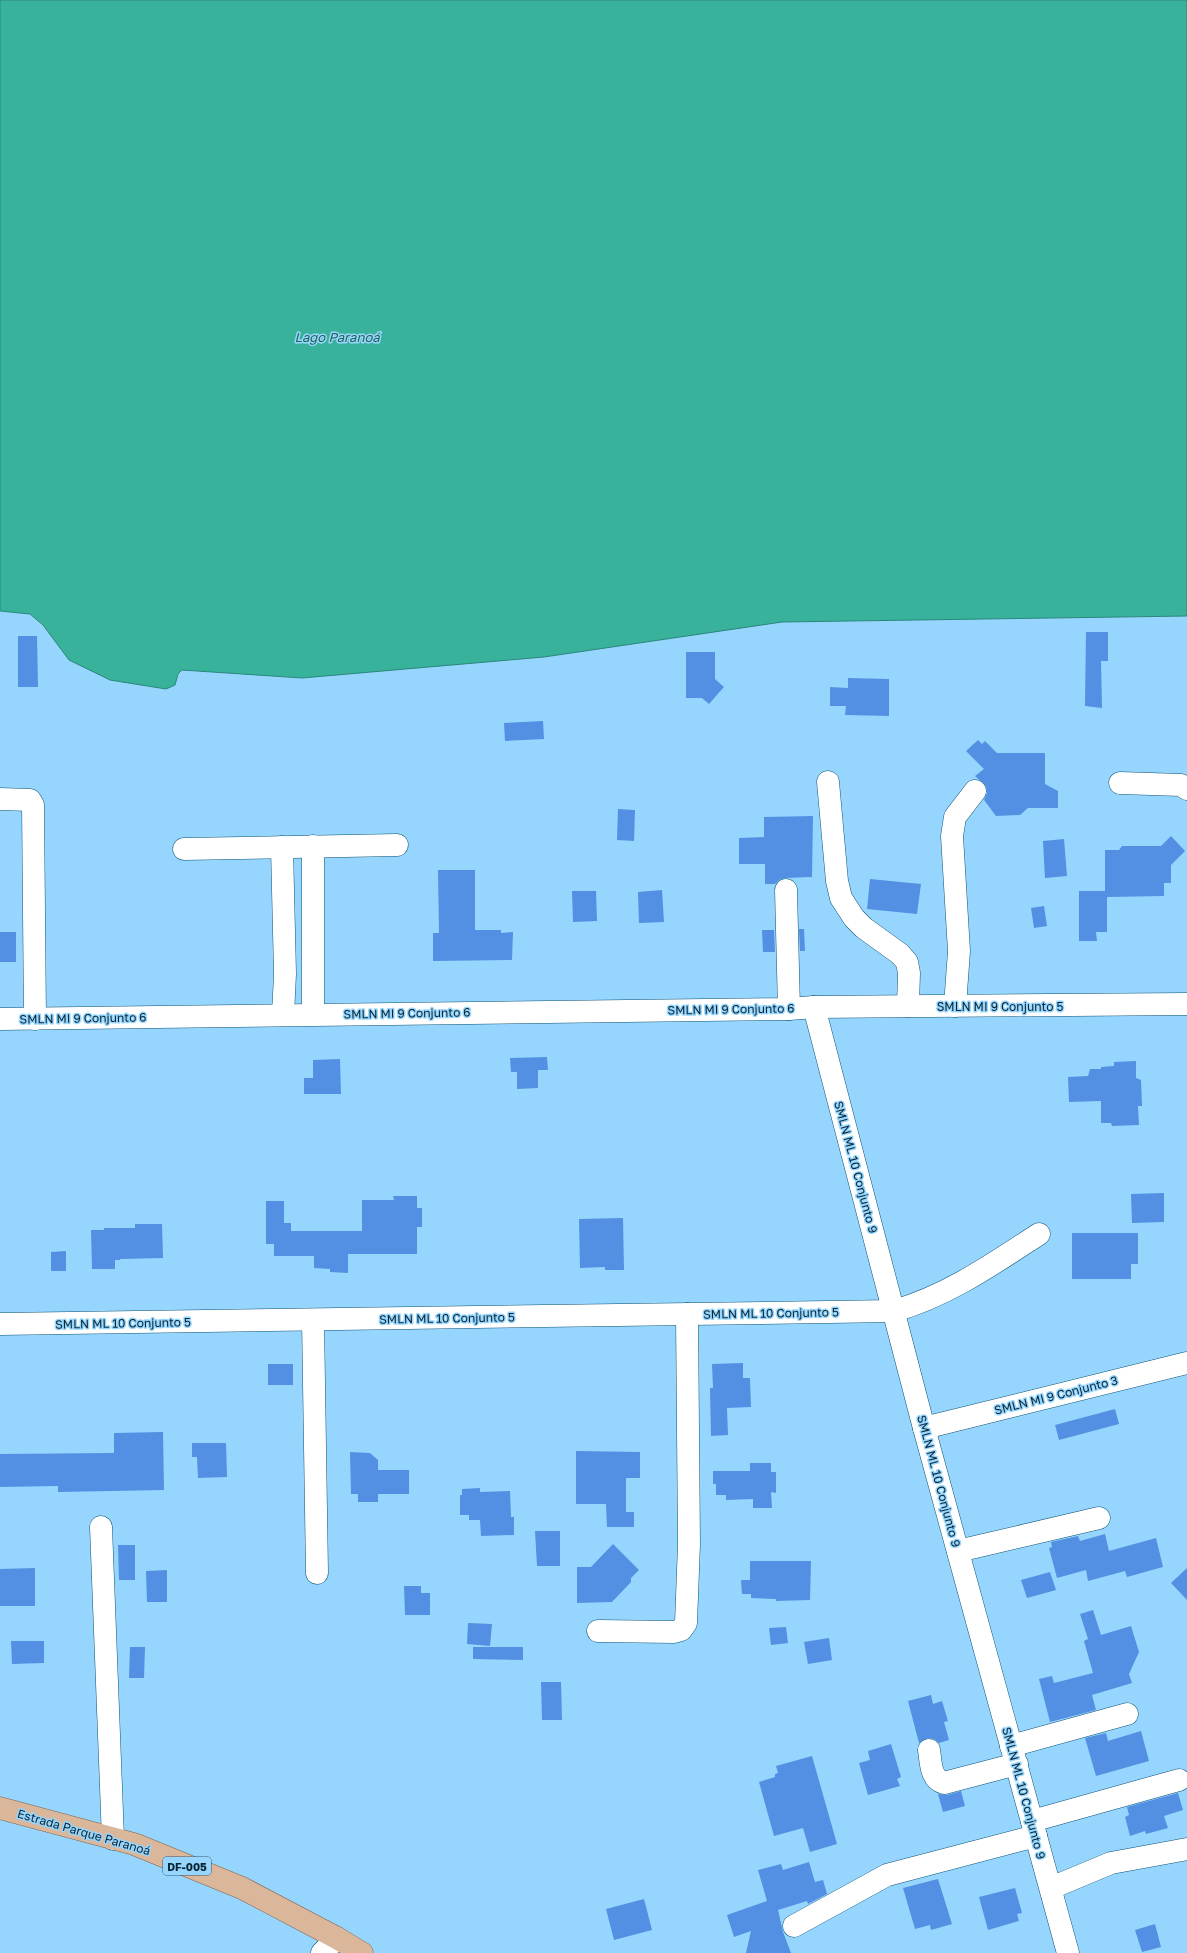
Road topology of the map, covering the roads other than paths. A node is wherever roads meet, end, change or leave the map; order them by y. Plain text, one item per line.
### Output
1 (828, 782) dead end
2 (1120, 783) dead end
3 (1187, 789) edge
4 (975, 791) dead end
5 (0, 799) edge
6 (397, 845) dead end
7 (314, 846) junction
8 (282, 847) junction
9 (184, 848) dead end
10 (786, 890) dead end
11 (1187, 1004) edge
12 (908, 1006) junction
13 (955, 1006) junction
14 (814, 1007) junction
15 (789, 1009) junction
16 (313, 1014) junction
17 (283, 1015) junction
18 (35, 1019) junction
19 (0, 1020) edge
20 (1039, 1234) dead end
21 (894, 1311) junction
22 (688, 1314) junction
23 (313, 1320) junction
24 (0, 1324) edge
25 (1187, 1363) edge
26 (924, 1428) junction
27 (1099, 1518) dead end
28 (100, 1527) dead end
29 (958, 1551) junction
30 (317, 1574) dead end
31 (598, 1631) dead end
32 (1127, 1714) dead end
33 (928, 1750) dead end
34 (1014, 1755) junction
35 (1179, 1780) dead end
36 (0, 1808) edge
37 (1034, 1829) junction
38 (113, 1839) junction
39 (1187, 1849) edge
40 (1051, 1888) junction
41 (794, 1926) dead end
42 (337, 1938) junction
43 (322, 1953) edge
44 (362, 1953) edge
45 (1068, 1953) edge

1 - 12 street
2 - 3 street
4 - 13 street
5 - 18 street
6 - 7 street
7 - 8 street
7 - 16 street
8 - 9 street
8 - 17 street
10 - 15 street
11 - 13 street, SMLN MI 9 Conjunto 5
12 - 13 street, SMLN MI 9 Conjunto 5
12 - 14 street, SMLN MI 9 Conjunto 5
14 - 15 street, SMLN MI 9 Conjunto 6
14 - 21 street, SMLN ML 10 Conjunto 9
15 - 16 street, SMLN MI 9 Conjunto 6
16 - 17 street, SMLN MI 9 Conjunto 6
17 - 18 street, SMLN MI 9 Conjunto 6
18 - 19 street, SMLN MI 9 Conjunto 6
20 - 21 street, SMLN ML 10 Conjunto 5
21 - 22 street, SMLN ML 10 Conjunto 5
21 - 26 street, SMLN ML 10 Conjunto 9
22 - 23 street, SMLN ML 10 Conjunto 5
22 - 31 street
23 - 24 street, SMLN ML 10 Conjunto 5
23 - 30 street
25 - 26 street, SMLN MI 9 Conjunto 3
26 - 29 street, SMLN ML 10 Conjunto 9
27 - 29 street
28 - 38 street
29 - 34 street, SMLN ML 10 Conjunto 9
32 - 34 street
33 - 34 street
34 - 37 street, SMLN ML 10 Conjunto 9
35 - 37 street
36 - 38 main road, Estrada Parque Paranoá / DF-005
37 - 40 street, SMLN ML 10 Conjunto 9
37 - 41 street
38 - 42 main road, Estrada Parque Paranoá / DF-005
39 - 40 street
40 - 45 street, SMLN ML 10 Conjunto 9
42 - 43 street
42 - 44 main road, Estrada Parque Paranoá / DF-005

